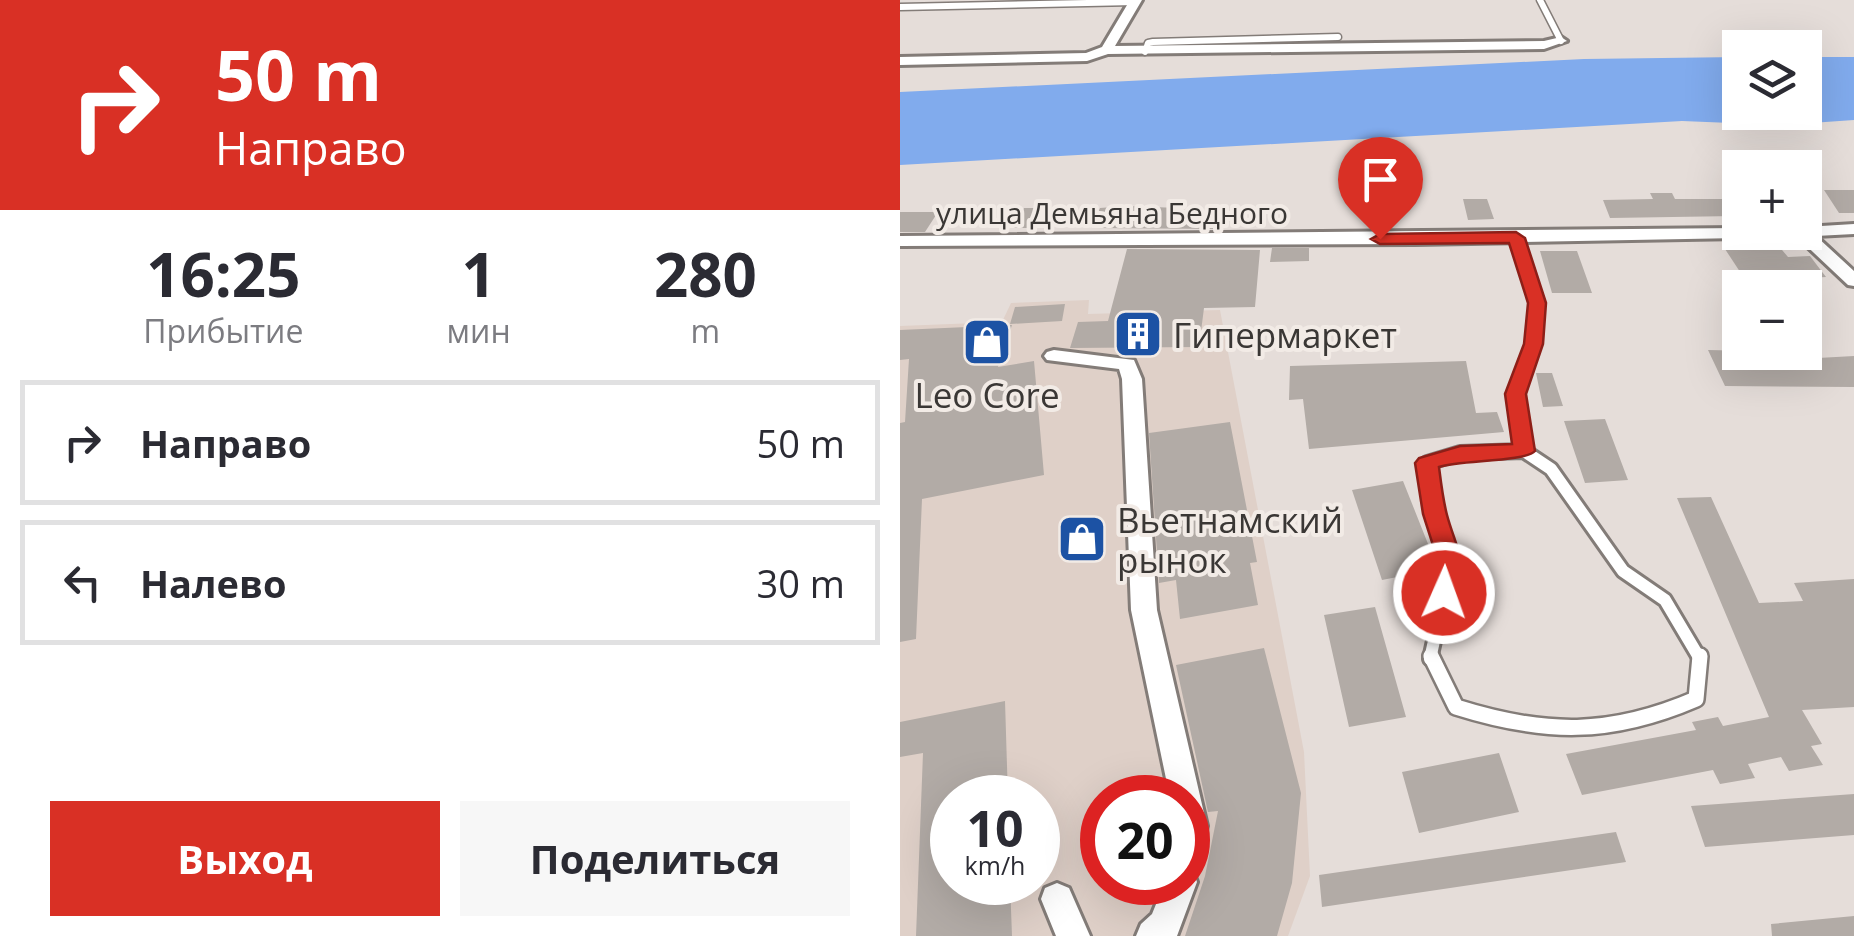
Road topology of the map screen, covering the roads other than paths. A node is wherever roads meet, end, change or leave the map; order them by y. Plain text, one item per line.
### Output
1 (1540, 0) edge
2 (1136, 1) edge
3 (900, 7) edge
4 (1338, 37) dead end
5 (1561, 41) joint
6 (1107, 50) junction
7 (1145, 52) junction
8 (900, 61) edge
9 (1854, 229) edge
10 (1822, 232) edge
11 (1722, 234) edge
12 (1516, 238) junction
13 (900, 241) edge
14 (1822, 250) edge
15 (1854, 281) edge
16 (1054, 356) dead end
17 (1524, 451) junction
18 (1179, 775) edge
19 (1059, 905) edge
20 (1172, 905) edge
21 (1073, 936) edge
22 (1153, 936) edge

1 - 5 lane
2 - 3 lane
2 - 6 street
4 - 7 lane
5 - 7 street
6 - 7 street
6 - 8 street
9 - 10 street, улица Демьяна Бедного
11 - 12 street, улица Демьяна Бедного
12 - 13 street, улица Демьяна Бедного
12 - 17 lane
14 - 15 street
16 - 18 street
17 - 17 lane
19 - 21 street
20 - 22 street

